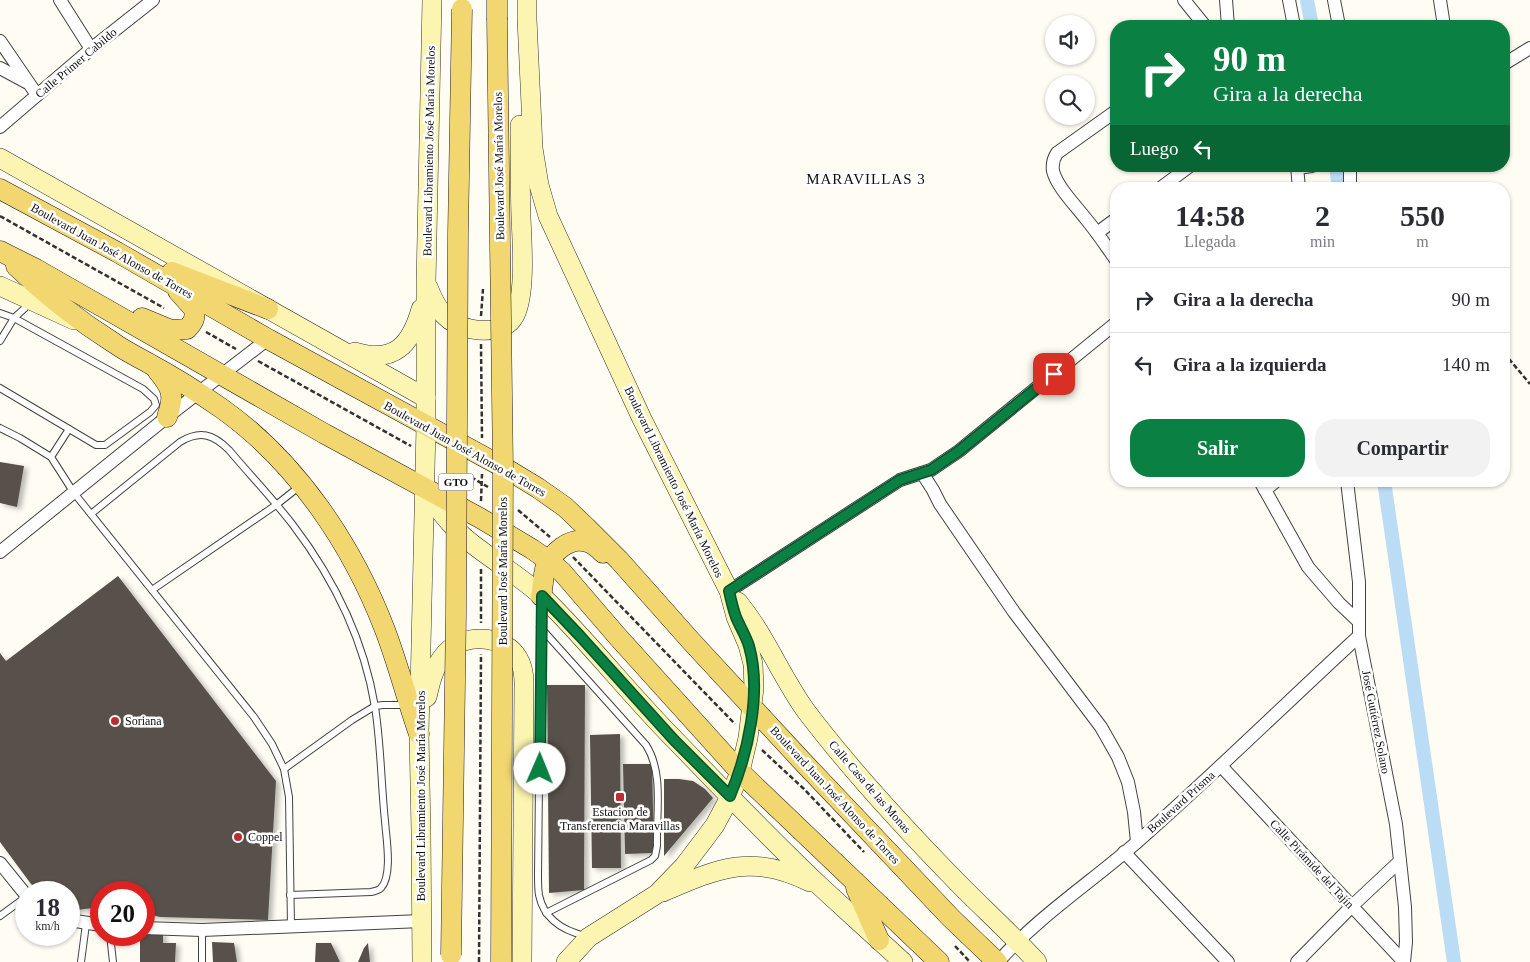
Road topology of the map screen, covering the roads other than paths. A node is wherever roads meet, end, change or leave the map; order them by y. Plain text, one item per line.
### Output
1 (60, 0) edge
2 (151, 0) edge
3 (432, 0) edge
4 (527, 0) edge
5 (1184, 0) edge
6 (1226, 0) edge
7 (1289, 0) edge
8 (1334, 0) edge
9 (1440, 0) edge
10 (462, 5) edge
11 (497, 9) edge
12 (527, 19) junction
13 (1200, 20) edge
14 (1228, 20) edge
15 (1293, 20) edge
16 (1338, 20) edge
17 (1443, 20) edge
18 (0, 41) edge
19 (1530, 48) edge
20 (91, 49) junction
21 (1510, 60) edge
22 (0, 68) edge
23 (28, 82) junction
24 (37, 95) junction
25 (1110, 115) edge
26 (0, 127) edge
27 (0, 158) edge
28 (1182, 172) edge
29 (1168, 182) edge
30 (1, 189) edge
31 (1110, 223) edge
32 (1097, 233) junction
33 (0, 251) edge
34 (1110, 251) edge
35 (116, 252) junction
36 (167, 280) junction
37 (426, 283) junction
38 (0, 286) edge
39 (34, 286) junction
40 (268, 309) junction
41 (0, 313) edge
42 (14, 318) junction
43 (1110, 328) edge
44 (268, 339) junction
45 (0, 341) edge
46 (336, 347) junction
47 (152, 365) junction
48 (222, 375) junction
49 (0, 388) edge
50 (198, 393) junction
51 (426, 398) junction
52 (167, 417) junction
53 (426, 426) junction
54 (0, 428) edge
55 (69, 429) junction
56 (51, 457) junction
57 (922, 473) junction
58 (301, 485) junction
59 (1264, 487) edge
60 (1348, 487) edge
61 (424, 488) junction
62 (74, 493) junction
63 (276, 505) junction
64 (91, 514) junction
65 (0, 552) edge
66 (555, 555) junction
67 (152, 590) junction
68 (729, 591) junction
69 (542, 596) junction
70 (1358, 621) junction
71 (540, 628) junction
72 (1359, 636) junction
73 (691, 641) junction
74 (375, 706) junction
75 (409, 706) junction
76 (752, 708) junction
77 (419, 734) junction
78 (1221, 766) junction
79 (284, 769) junction
80 (740, 772) junction
81 (730, 796) junction
82 (1137, 842) junction
83 (1124, 852) junction
84 (0, 862) edge
85 (1400, 862) junction
86 (851, 877) junction
87 (15, 882) edge
88 (823, 888) junction
89 (657, 894) junction
90 (290, 895) junction
91 (15, 904) edge
92 (1352, 906) junction
93 (546, 913) junction
94 (0, 916) edge
95 (422, 921) junction
96 (80, 923) edge
97 (86, 924) junction
98 (90, 924) edge
99 (291, 927) junction
100 (155, 928) edge
101 (202, 930) junction
102 (588, 937) junction
103 (879, 940) junction
104 (1017, 940) junction
105 (111, 946) edge
106 (451, 958) edge
107 (81, 962) edge
108 (113, 962) edge
109 (202, 962) edge
110 (422, 962) edge
111 (501, 962) edge
112 (522, 962) edge
113 (566, 962) edge
114 (903, 962) edge
115 (939, 962) edge
116 (998, 962) edge
117 (1037, 962) edge
118 (1228, 962) edge
119 (1297, 962) edge
120 (1404, 962) edge

1 - 20 street
2 - 20 street, Calle Primer Cabildo
3 - 37 street, Boulevard Libramiento José María Morelos
4 - 12 street, Boulevard Libramiento José María Morelos
5 - 13 street
6 - 14 street
7 - 15 street
8 - 16 street
9 - 17 street
10 - 106 main road, GTO, bridge
11 - 111 main road, Boulevard José María Morelos, bridge
12 - 37 street
12 - 68 street, Boulevard Libramiento José María Morelos
18 - 23 street
19 - 21 street
20 - 24 street, Calle Primer Cabildo
22 - 23 street
23 - 24 street
24 - 26 street, Calle Primer Cabildo
25 - 32 street
27 - 40 street
28 - 29 street
30 - 35 main road, Boulevard Juan José Alonso de Torres
31 - 32 street
32 - 34 street
33 - 39 main road
35 - 36 main road, Boulevard Juan José Alonso de Torres
35 - 40 main road
36 - 39 main road
36 - 44 main road, Boulevard Juan José Alonso de Torres
37 - 46 street
37 - 51 street, Boulevard Libramiento José María Morelos
38 - 39 street
39 - 42 lane
39 - 47 main road
39 - 48 main road
40 - 46 street
41 - 42 lane
42 - 45 lane
42 - 55 lane
43 - 57 street
44 - 48 street
44 - 53 main road, Boulevard Juan José Alonso de Torres
46 - 51 street
47 - 50 main road
47 - 52 main road
48 - 50 street
48 - 61 main road
49 - 55 lane
50 - 52 street
50 - 58 main road
51 - 53 street, Boulevard Libramiento José María Morelos
52 - 62 street
53 - 61 street, Boulevard Libramiento José María Morelos
53 - 73 main road, Boulevard Juan José Alonso de Torres
54 - 56 lane
55 - 56 lane
56 - 62 lane
57 - 68 street
57 - 82 street
58 - 63 lane
58 - 75 main road
59 - 70 street
60 - 70 street, José Gutiérrez Solano
61 - 66 main road
61 - 69 street
61 - 77 street, Boulevard Libramiento José María Morelos
62 - 64 lane
62 - 65 street
63 - 64 lane
63 - 67 lane
63 - 74 lane
64 - 67 lane
66 - 69 main road
66 - 73 main road
66 - 80 main road
67 - 79 lane
68 - 76 street, Boulevard Libramiento José María Morelos
68 - 104 street, Calle Casa de las Monas
69 - 71 lane
69 - 81 street
70 - 72 street, José Gutiérrez Solano
71 - 93 lane
71 - 93 lane
72 - 78 street, Boulevard Prisma
72 - 85 street, José Gutiérrez Solano
73 - 76 main road, Boulevard Juan José Alonso de Torres
74 - 75 lane
74 - 79 lane
74 - 90 lane
75 - 77 main road
76 - 80 street, Boulevard Libramiento José María Morelos
76 - 116 main road, Boulevard Juan José Alonso de Torres
77 - 95 street, Boulevard Libramiento José María Morelos
77 - 112 street
78 - 82 street, Boulevard Prisma
78 - 92 street, Calle Pirámide del Tajín
79 - 90 lane
80 - 81 street, Boulevard Libramiento José María Morelos
80 - 86 main road
81 - 88 street
81 - 89 street, Boulevard Libramiento José María Morelos
82 - 83 street, Boulevard Prisma
83 - 104 street, Boulevard Prisma
83 - 118 street
84 - 87 street
85 - 92 street
85 - 120 street, José Gutiérrez Solano
86 - 103 main road
86 - 115 main road
88 - 89 street
88 - 103 street
89 - 102 street, Boulevard Libramiento José María Morelos
90 - 99 lane
91 - 94 lane
92 - 119 street
92 - 120 street, Calle Pirámide del Tajín
93 - 102 lane
95 - 99 street
95 - 110 street, Boulevard Libramiento José María Morelos
96 - 97 street
97 - 98 street
97 - 107 lane
99 - 101 street
100 - 101 street
101 - 109 lane
102 - 113 street, Boulevard Libramiento José María Morelos
103 - 114 street
104 - 116 street, Boulevard Prisma
104 - 117 street, Calle Casa de las Monas
105 - 108 lane

